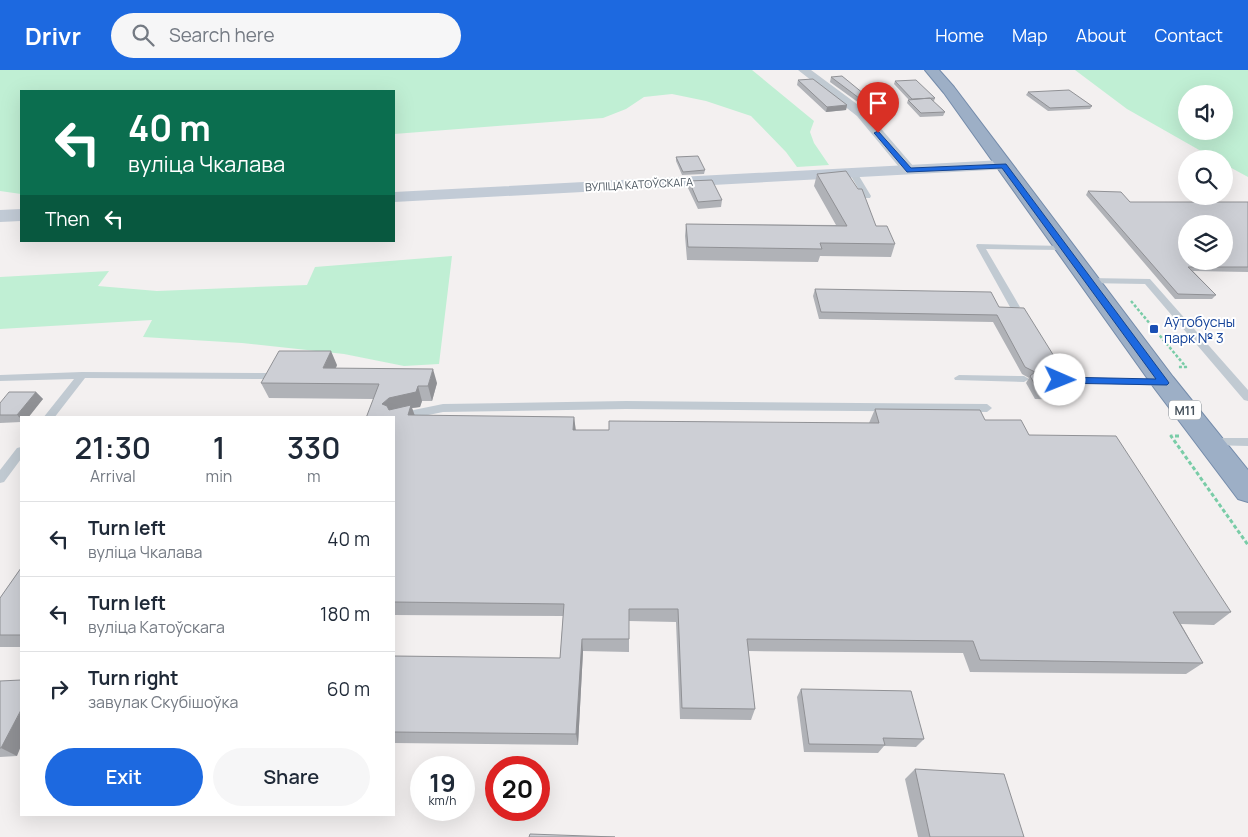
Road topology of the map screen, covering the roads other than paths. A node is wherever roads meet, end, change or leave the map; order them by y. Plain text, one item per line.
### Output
1 (804, 70) edge
2 (932, 70) edge
3 (1004, 165) junction
4 (909, 170) junction
5 (853, 173) junction
6 (867, 196) edge
7 (395, 197) edge
8 (20, 215) edge
9 (0, 216) edge
10 (1064, 248) junction
11 (1088, 281) junction
12 (1015, 306) edge
13 (82, 375) junction
14 (271, 376) edge
15 (0, 378) edge
16 (958, 378) dead end
17 (1024, 379) dead end
18 (1060, 380) edge
19 (1164, 383) junction
20 (1248, 397) edge
21 (987, 408) dead end
22 (50, 416) edge
23 (395, 418) edge
24 (1198, 439) junction
25 (1248, 442) edge
26 (20, 453) edge
27 (0, 479) edge
28 (1248, 490) edge

1 - 4 street
2 - 3 highway, М11
3 - 4 main road, ВУЛІЦА КАТОЎСКАГА
3 - 10 highway, М11
4 - 5 main road, ВУЛІЦА КАТОЎСКАГА
5 - 6 lane
5 - 7 main road, ВУЛІЦА КАТОЎСКАГА
8 - 9 main road
10 - 11 highway, М11
10 - 12 lane
11 - 19 highway, М11
11 - 20 lane
13 - 14 lane
13 - 15 lane
13 - 22 lane
16 - 17 lane
18 - 19 lane
19 - 24 highway, М11
21 - 23 lane
24 - 25 lane
24 - 28 highway, М11
26 - 27 lane

